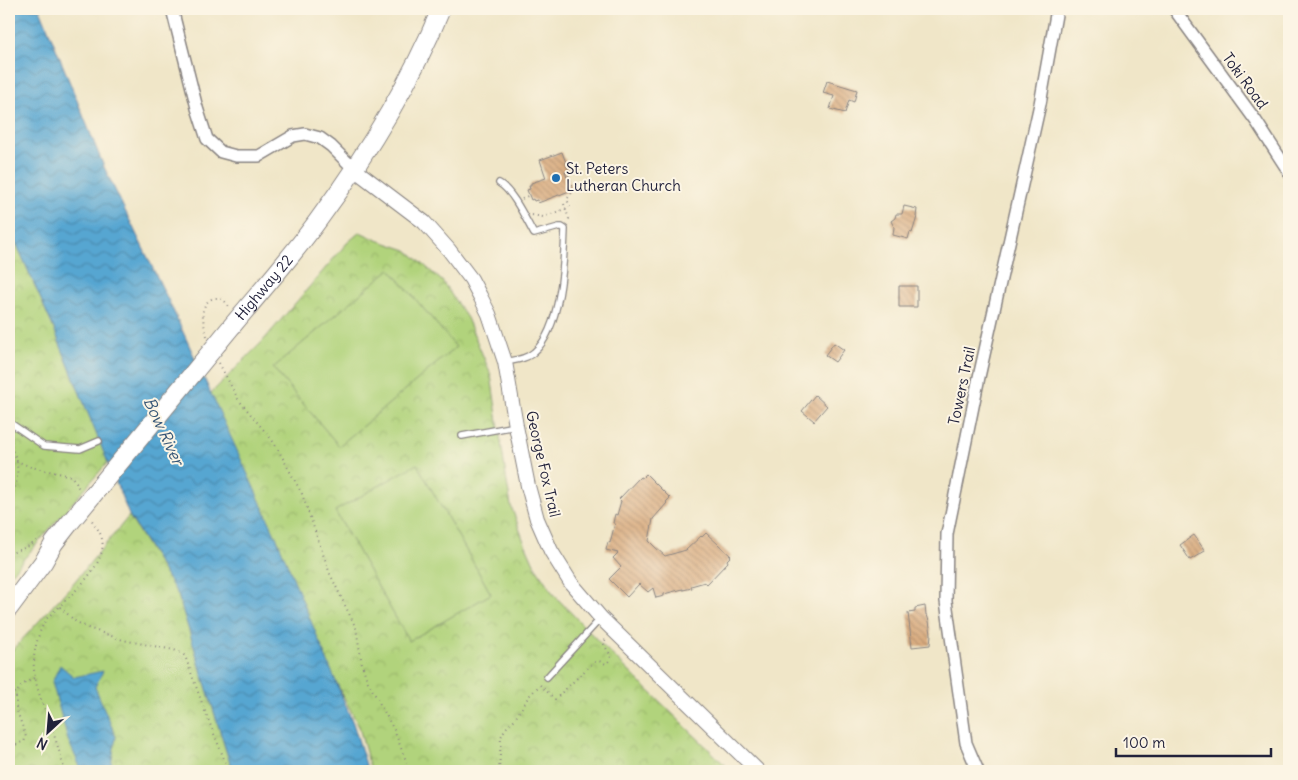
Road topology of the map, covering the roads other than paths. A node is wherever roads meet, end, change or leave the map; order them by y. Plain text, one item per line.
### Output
1 (172, 9) edge
2 (441, 9) edge
3 (1057, 9) edge
4 (1174, 9) edge
5 (354, 170) junction
6 (1289, 172) edge
7 (499, 183) dead end
8 (505, 362) junction
9 (9, 422) edge
10 (516, 426) junction
11 (462, 436) dead end
12 (99, 441) dead end
13 (49, 539) junction
14 (9, 587) edge
15 (9, 608) edge
16 (601, 618) junction
17 (547, 677) road end
18 (758, 771) edge
19 (978, 771) edge

1 - 5 street
2 - 5 main road, Highway 22
3 - 19 street, Towers Trail
4 - 6 street, Toki Road
5 - 8 street, George Fox Trail
5 - 13 main road, Highway 22, bridge
7 - 8 lane
8 - 10 street, George Fox Trail
9 - 12 lane
10 - 11 lane
10 - 16 street, George Fox Trail
13 - 14 main road, Highway 22
13 - 15 main road, Highway 22
16 - 17 lane
16 - 18 street, George Fox Trail

